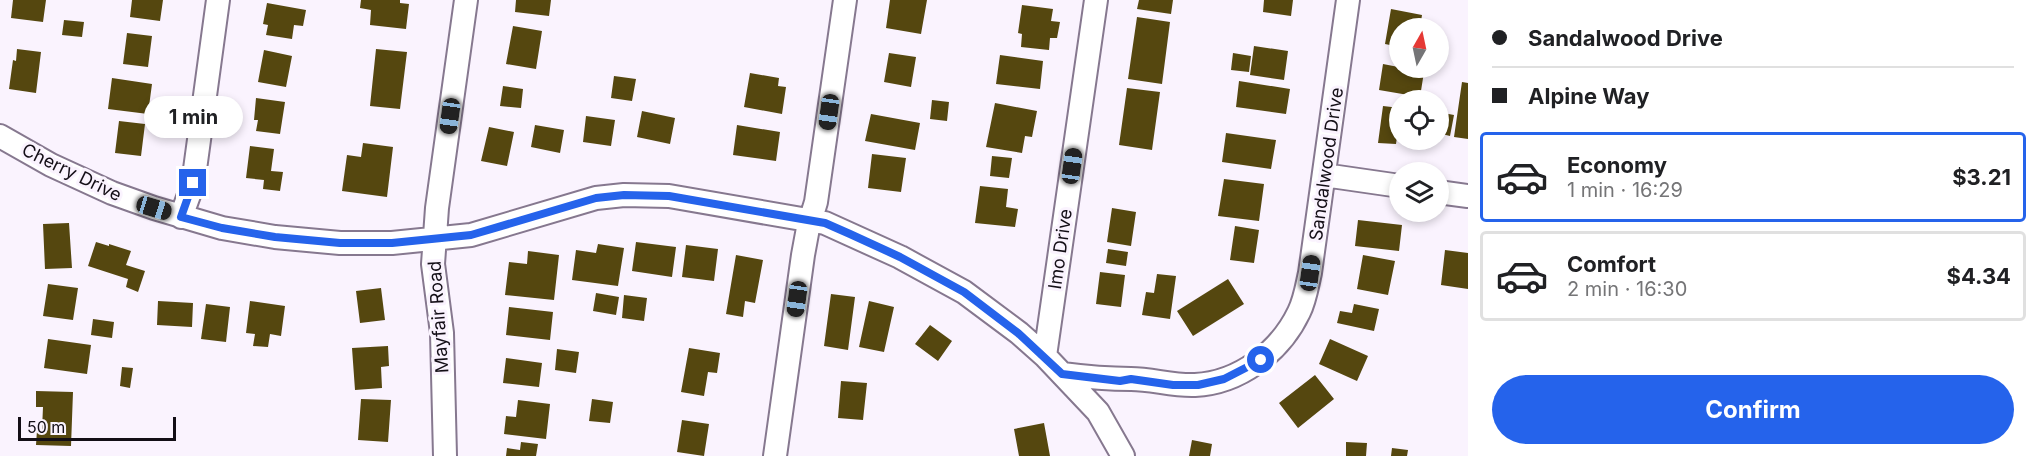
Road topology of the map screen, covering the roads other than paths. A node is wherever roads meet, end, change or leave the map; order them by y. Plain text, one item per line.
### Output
1 (218, 0) edge
2 (466, 0) edge
3 (845, 0) edge
4 (1096, 0) edge
5 (1348, 0) edge
6 (0, 136) edge
7 (1324, 175) junction
8 (1389, 184) edge
9 (1449, 193) edge
10 (1468, 196) edge
11 (181, 217) junction
12 (810, 220) junction
13 (434, 239) junction
14 (1045, 356) junction
15 (1062, 374) junction
16 (446, 456) edge
17 (775, 456) edge
18 (1123, 456) edge

1 - 11 street
2 - 13 street, Mayfair Road
3 - 12 street
4 - 14 street, Imo Drive
5 - 7 street, Sandalwood Drive
6 - 11 street, Cherry Drive
7 - 8 street
7 - 15 street, Sandalwood Drive
9 - 10 street
11 - 13 street, Cherry Drive
12 - 13 street, Cherry Drive
12 - 14 street, Cherry Drive
12 - 17 street
13 - 16 street, Mayfair Road
14 - 15 street, Cherry Drive
15 - 18 street, Cherry Drive

